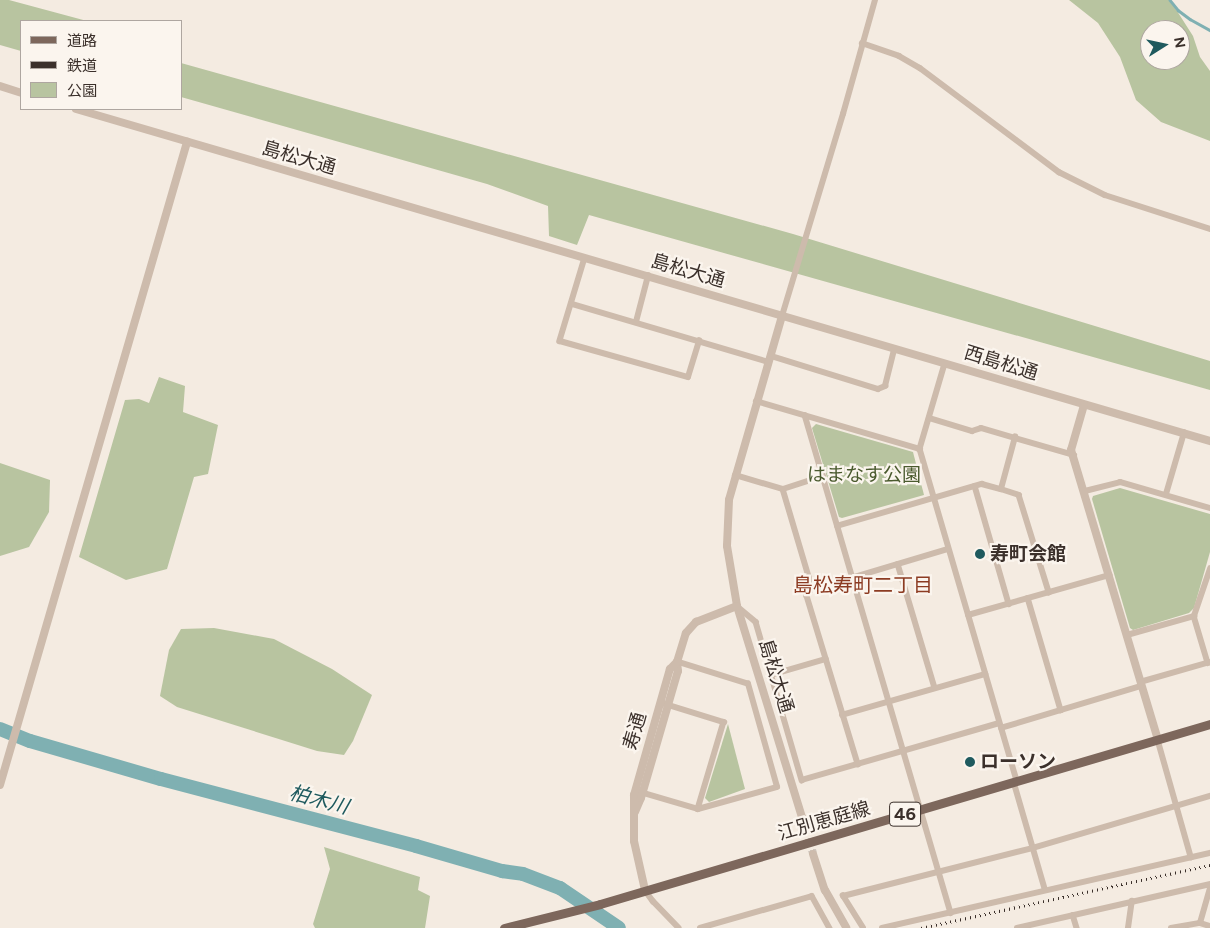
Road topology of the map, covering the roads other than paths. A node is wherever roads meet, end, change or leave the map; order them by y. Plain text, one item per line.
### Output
1 (875, 0) edge
2 (862, 43) junction
3 (0, 86) edge
4 (20, 92) edge
5 (79, 110) edge
6 (187, 142) junction
7 (1210, 229) edge
8 (584, 258) junction
9 (648, 276) junction
10 (572, 304) junction
11 (782, 316) junction
12 (636, 322) junction
13 (699, 341) junction
14 (894, 349) junction
15 (770, 359) junction
16 (945, 364) junction
17 (756, 402) junction
18 (1084, 405) junction
19 (804, 416) junction
20 (928, 418) junction
21 (1184, 434) junction
22 (1015, 437) junction
23 (1210, 441) edge
24 (920, 449) junction
25 (1074, 455) junction
26 (735, 475) junction
27 (823, 476) junction
28 (975, 486) junction
29 (783, 489) junction
30 (1002, 489) junction
31 (1085, 492) junction
32 (1166, 494) junction
33 (933, 498) junction
34 (1210, 508) edge
35 (837, 526) junction
36 (948, 549) junction
37 (898, 564) junction
38 (1210, 569) edge
39 (1109, 575) junction
40 (853, 577) junction
41 (808, 591) junction
42 (1207, 591) edge
43 (1049, 592) junction
44 (1028, 598) junction
45 (1009, 604) junction
46 (737, 606) junction
47 (968, 616) junction
48 (1194, 616) junction
49 (1127, 635) junction
50 (826, 660) junction
51 (677, 662) junction
52 (1209, 662) edge
53 (985, 674) junction
54 (771, 675) junction
55 (1141, 684) junction
56 (936, 688) junction
57 (889, 702) junction
58 (664, 704) junction
59 (1061, 710) junction
60 (842, 715) junction
61 (1210, 724) edge
62 (1000, 725) junction
63 (1158, 740) junction
64 (903, 750) junction
65 (858, 764) junction
66 (1015, 781) junction
67 (0, 784) edge
68 (639, 791) junction
69 (1210, 796) edge
70 (1177, 806) junction
71 (698, 809) junction
72 (920, 810) junction
73 (805, 827) tunnel mouth
74 (1033, 848) junction
75 (1210, 853) edge
76 (813, 854) tunnel mouth
77 (1191, 857) junction
78 (939, 872) junction
79 (1210, 884) edge
80 (1210, 888) edge
81 (1045, 889) junction
82 (645, 890) junction
83 (1132, 901) junction
84 (951, 913) junction
85 (1073, 915) junction
86 (1200, 923) junction
87 (1031, 926) edge
88 (1210, 926) edge
89 (846, 927) edge
90 (504, 928) edge
91 (679, 928) edge
92 (700, 928) edge
93 (830, 928) edge
94 (863, 928) edge
95 (882, 928) edge
96 (1017, 928) edge
97 (1077, 928) edge
98 (1128, 928) edge
99 (1171, 928) edge

1 - 2 street
2 - 7 street
2 - 11 street
3 - 4 street
5 - 6 street, 島松大通
6 - 8 street, 島松大通
6 - 67 street
8 - 9 street, 島松大通
8 - 10 street
9 - 11 street, 島松大通
9 - 12 street
10 - 12 street
10 - 13 street
11 - 14 street, 西島松通
11 - 15 street, 島松大通
12 - 13 street
13 - 15 street
14 - 15 street
14 - 16 street, 西島松通
15 - 17 street, 島松大通
16 - 18 street, 西島松通
16 - 20 street
17 - 19 street
17 - 26 street, 島松大通
18 - 21 street, 西島松通
18 - 25 street
19 - 24 street
19 - 27 street
20 - 22 street
20 - 24 street
21 - 23 street, 西島松通
21 - 32 street
22 - 25 street
22 - 30 street
24 - 33 street
25 - 31 street
26 - 29 street
26 - 46 street, 島松大通
27 - 29 street
27 - 35 street
28 - 30 street
28 - 33 street
28 - 45 street
29 - 41 street
30 - 43 street
31 - 32 street
31 - 39 street
32 - 34 street
33 - 35 street
33 - 36 street
35 - 40 street
36 - 37 street
36 - 47 street
37 - 40 street
37 - 56 street
38 - 42 street
39 - 43 street
39 - 49 street
40 - 41 street
40 - 57 street
41 - 50 street
42 - 48 street
43 - 44 street
44 - 45 street
44 - 59 street
45 - 47 street
46 - 51 street, 寿通
46 - 54 street
46 - 73 street, 島松大通
47 - 53 street
48 - 49 street
48 - 52 street
49 - 55 street
50 - 54 street
50 - 60 street
51 - 58 street, 寿通
51 - 71 street
52 - 55 street
53 - 56 street
53 - 62 street
54 - 65 street
55 - 59 street
55 - 63 street
56 - 57 street
57 - 60 street
57 - 64 street
58 - 68 street, 寿通
58 - 71 street
59 - 62 street
60 - 65 street
61 - 63 main road, 江別恵庭線 / 46
62 - 64 street
62 - 66 street
63 - 66 main road, 江別恵庭線 / 46
63 - 70 street
64 - 65 street
64 - 72 street
66 - 72 main road, 江別恵庭線 / 46
66 - 74 street
68 - 71 street
68 - 82 street, 寿通
69 - 70 street
70 - 74 street
70 - 77 street
72 - 78 street
72 - 82 main road, 江別恵庭線 / 46
74 - 78 street
74 - 81 street
75 - 77 street
76 - 89 street
77 - 81 street
78 - 84 street
78 - 94 street
79 - 83 street
80 - 86 street
81 - 84 street
82 - 90 main road, 江別恵庭線 / 46
82 - 91 street
83 - 85 street
83 - 98 street
84 - 95 street
85 - 87 street
85 - 97 street
86 - 88 street
86 - 99 street
87 - 96 street
92 - 93 street

